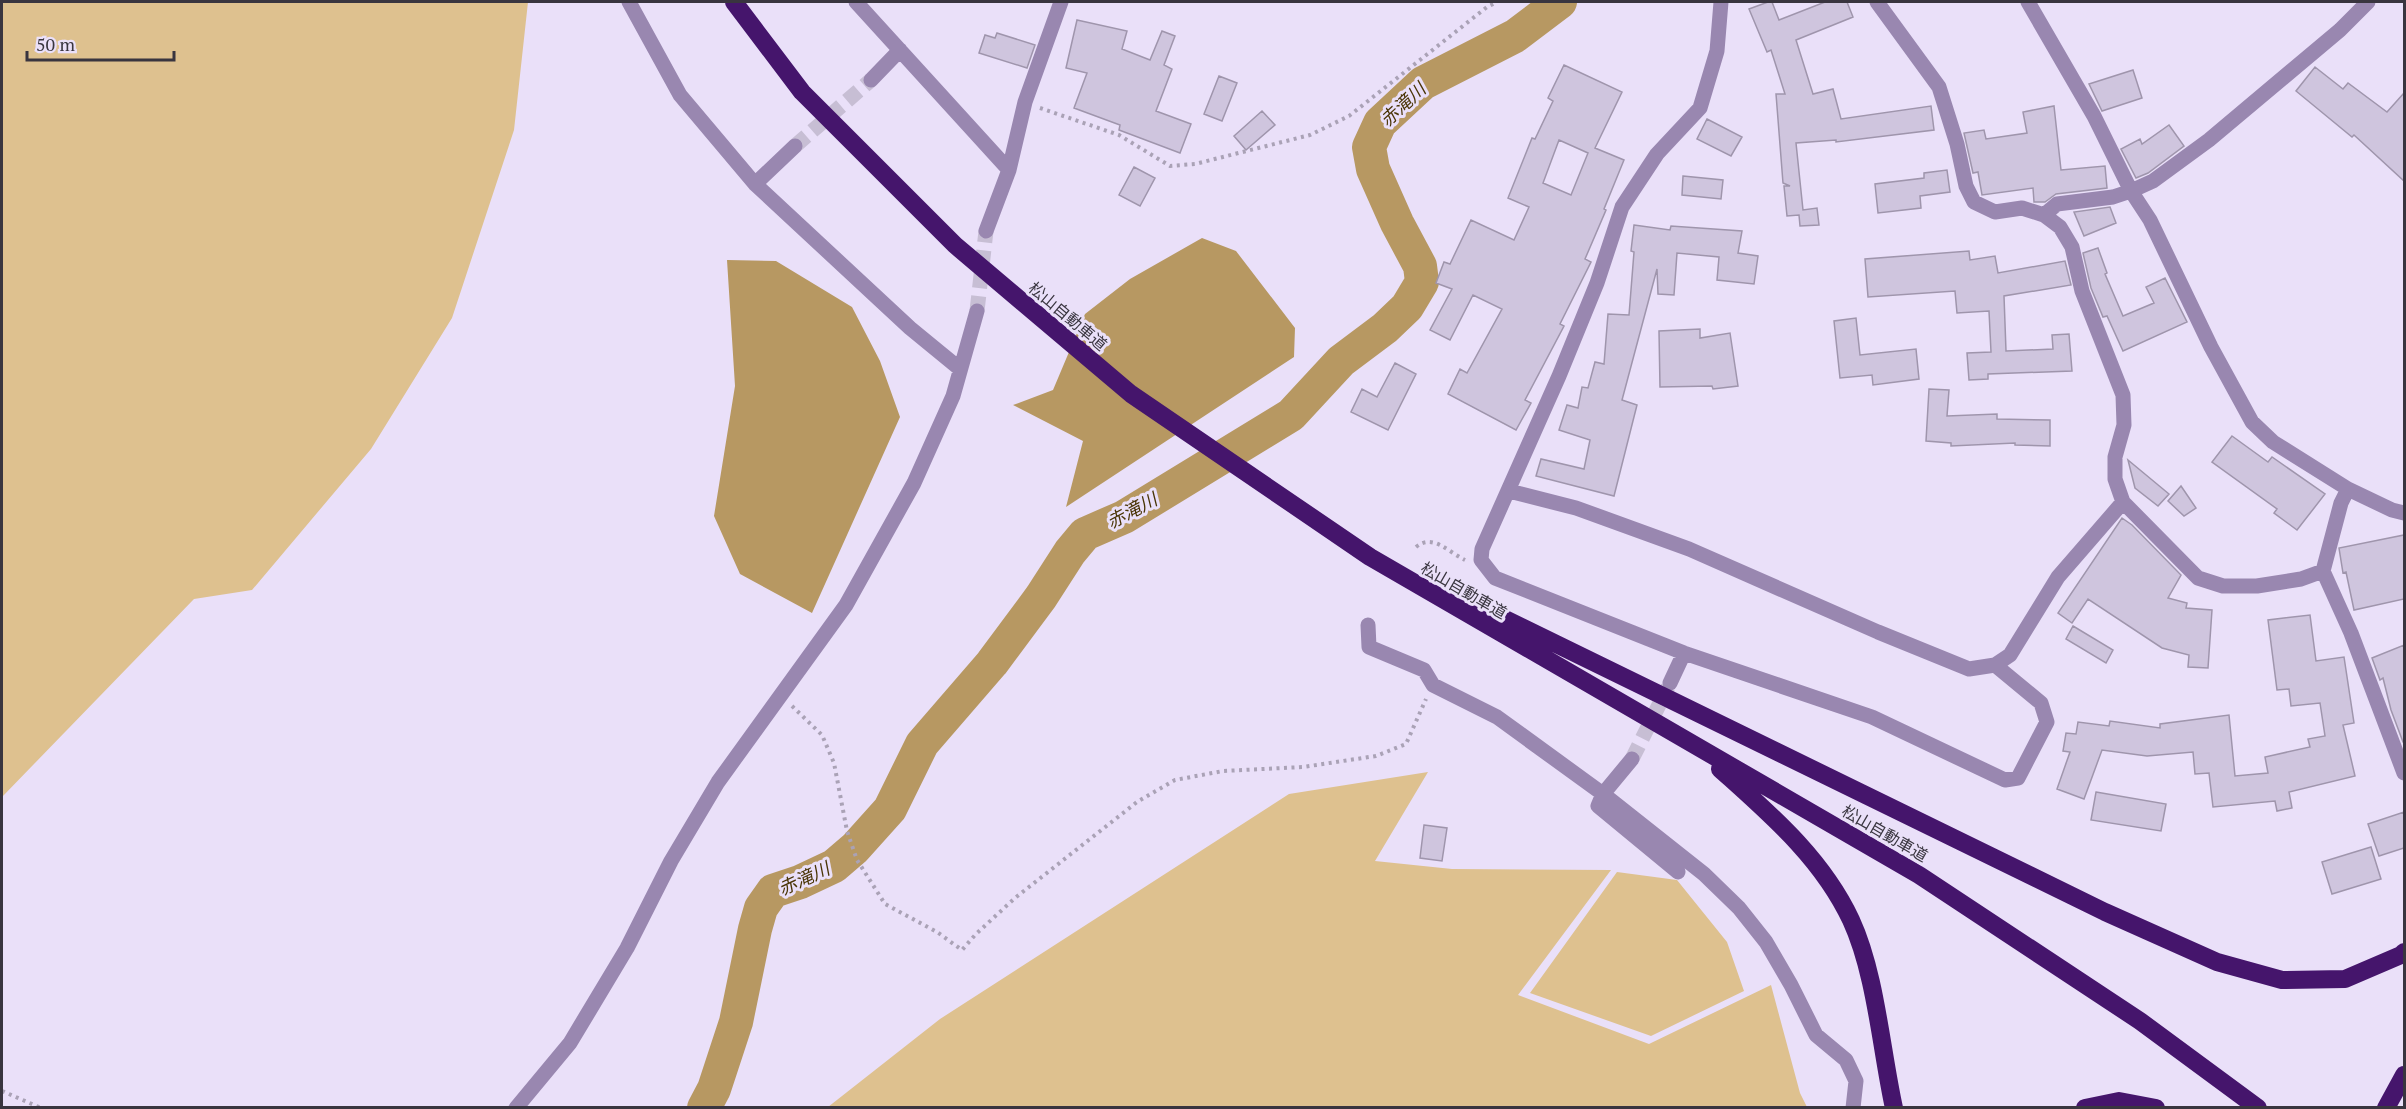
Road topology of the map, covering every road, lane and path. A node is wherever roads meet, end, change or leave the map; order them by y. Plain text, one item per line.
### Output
1 (629, 2) edge
2 (734, 2) edge
3 (855, 2) edge
4 (1061, 2) edge
5 (1497, 2) edge
6 (1721, 2) edge
7 (1877, 2) edge
8 (2028, 2) edge
9 (2368, 2) edge
10 (900, 50) junction
11 (871, 80) tunnel mouth
12 (1025, 102) junction
13 (795, 146) tunnel mouth
14 (1009, 170) junction
15 (755, 184) junction
16 (2131, 191) junction
17 (2044, 215) junction
18 (986, 231) tunnel mouth
19 (977, 311) tunnel mouth
20 (960, 369) junction
21 (2348, 489) junction
22 (1509, 491) junction
23 (2123, 502) junction
24 (2404, 513) edge
25 (1348, 543) junction
26 (1416, 548) dead end
27 (1481, 560) junction
28 (2323, 571) junction
29 (1368, 625) dead end
30 (1684, 653) junction
31 (1995, 665) junction
32 (1670, 683) tunnel mouth
33 (1432, 685) junction
34 (780, 696) junction
35 (1691, 744) junction
36 (1632, 759) tunnel mouth
37 (2404, 773) edge
38 (1603, 794) junction
39 (1678, 872) dead end
40 (2404, 952) edge
41 (2404, 1075) edge
42 (2, 1091) edge
43 (41, 1107) edge
44 (516, 1107) edge
45 (1853, 1107) edge
46 (1894, 1107) edge
47 (2085, 1107) edge
48 (2156, 1107) edge
49 (2258, 1107) edge
50 (2386, 1107) edge

1 - 15 street
2 - 25 highway, 松山自動車道
3 - 10 street
4 - 12 street
5 - 12 path
6 - 22 street
7 - 17 street
8 - 16 street
9 - 16 street
10 - 11 street
10 - 14 street
12 - 14 street
13 - 15 street
14 - 18 street
15 - 20 street
16 - 17 street
16 - 21 street
17 - 23 street
19 - 20 street
20 - 34 street
21 - 24 street
21 - 28 street
22 - 27 street
22 - 31 street
23 - 28 street
23 - 31 street
25 - 35 highway, 松山自動車道
25 - 40 highway
26 - 27 path
27 - 30 street
28 - 37 street
29 - 33 street
30 - 31 street
30 - 32 street
33 - 34 path
33 - 38 street
34 - 44 street
35 - 46 highway
35 - 49 highway, 松山自動車道
36 - 38 street
38 - 39 street
38 - 45 street
41 - 50 highway
42 - 43 path
47 - 48 highway

